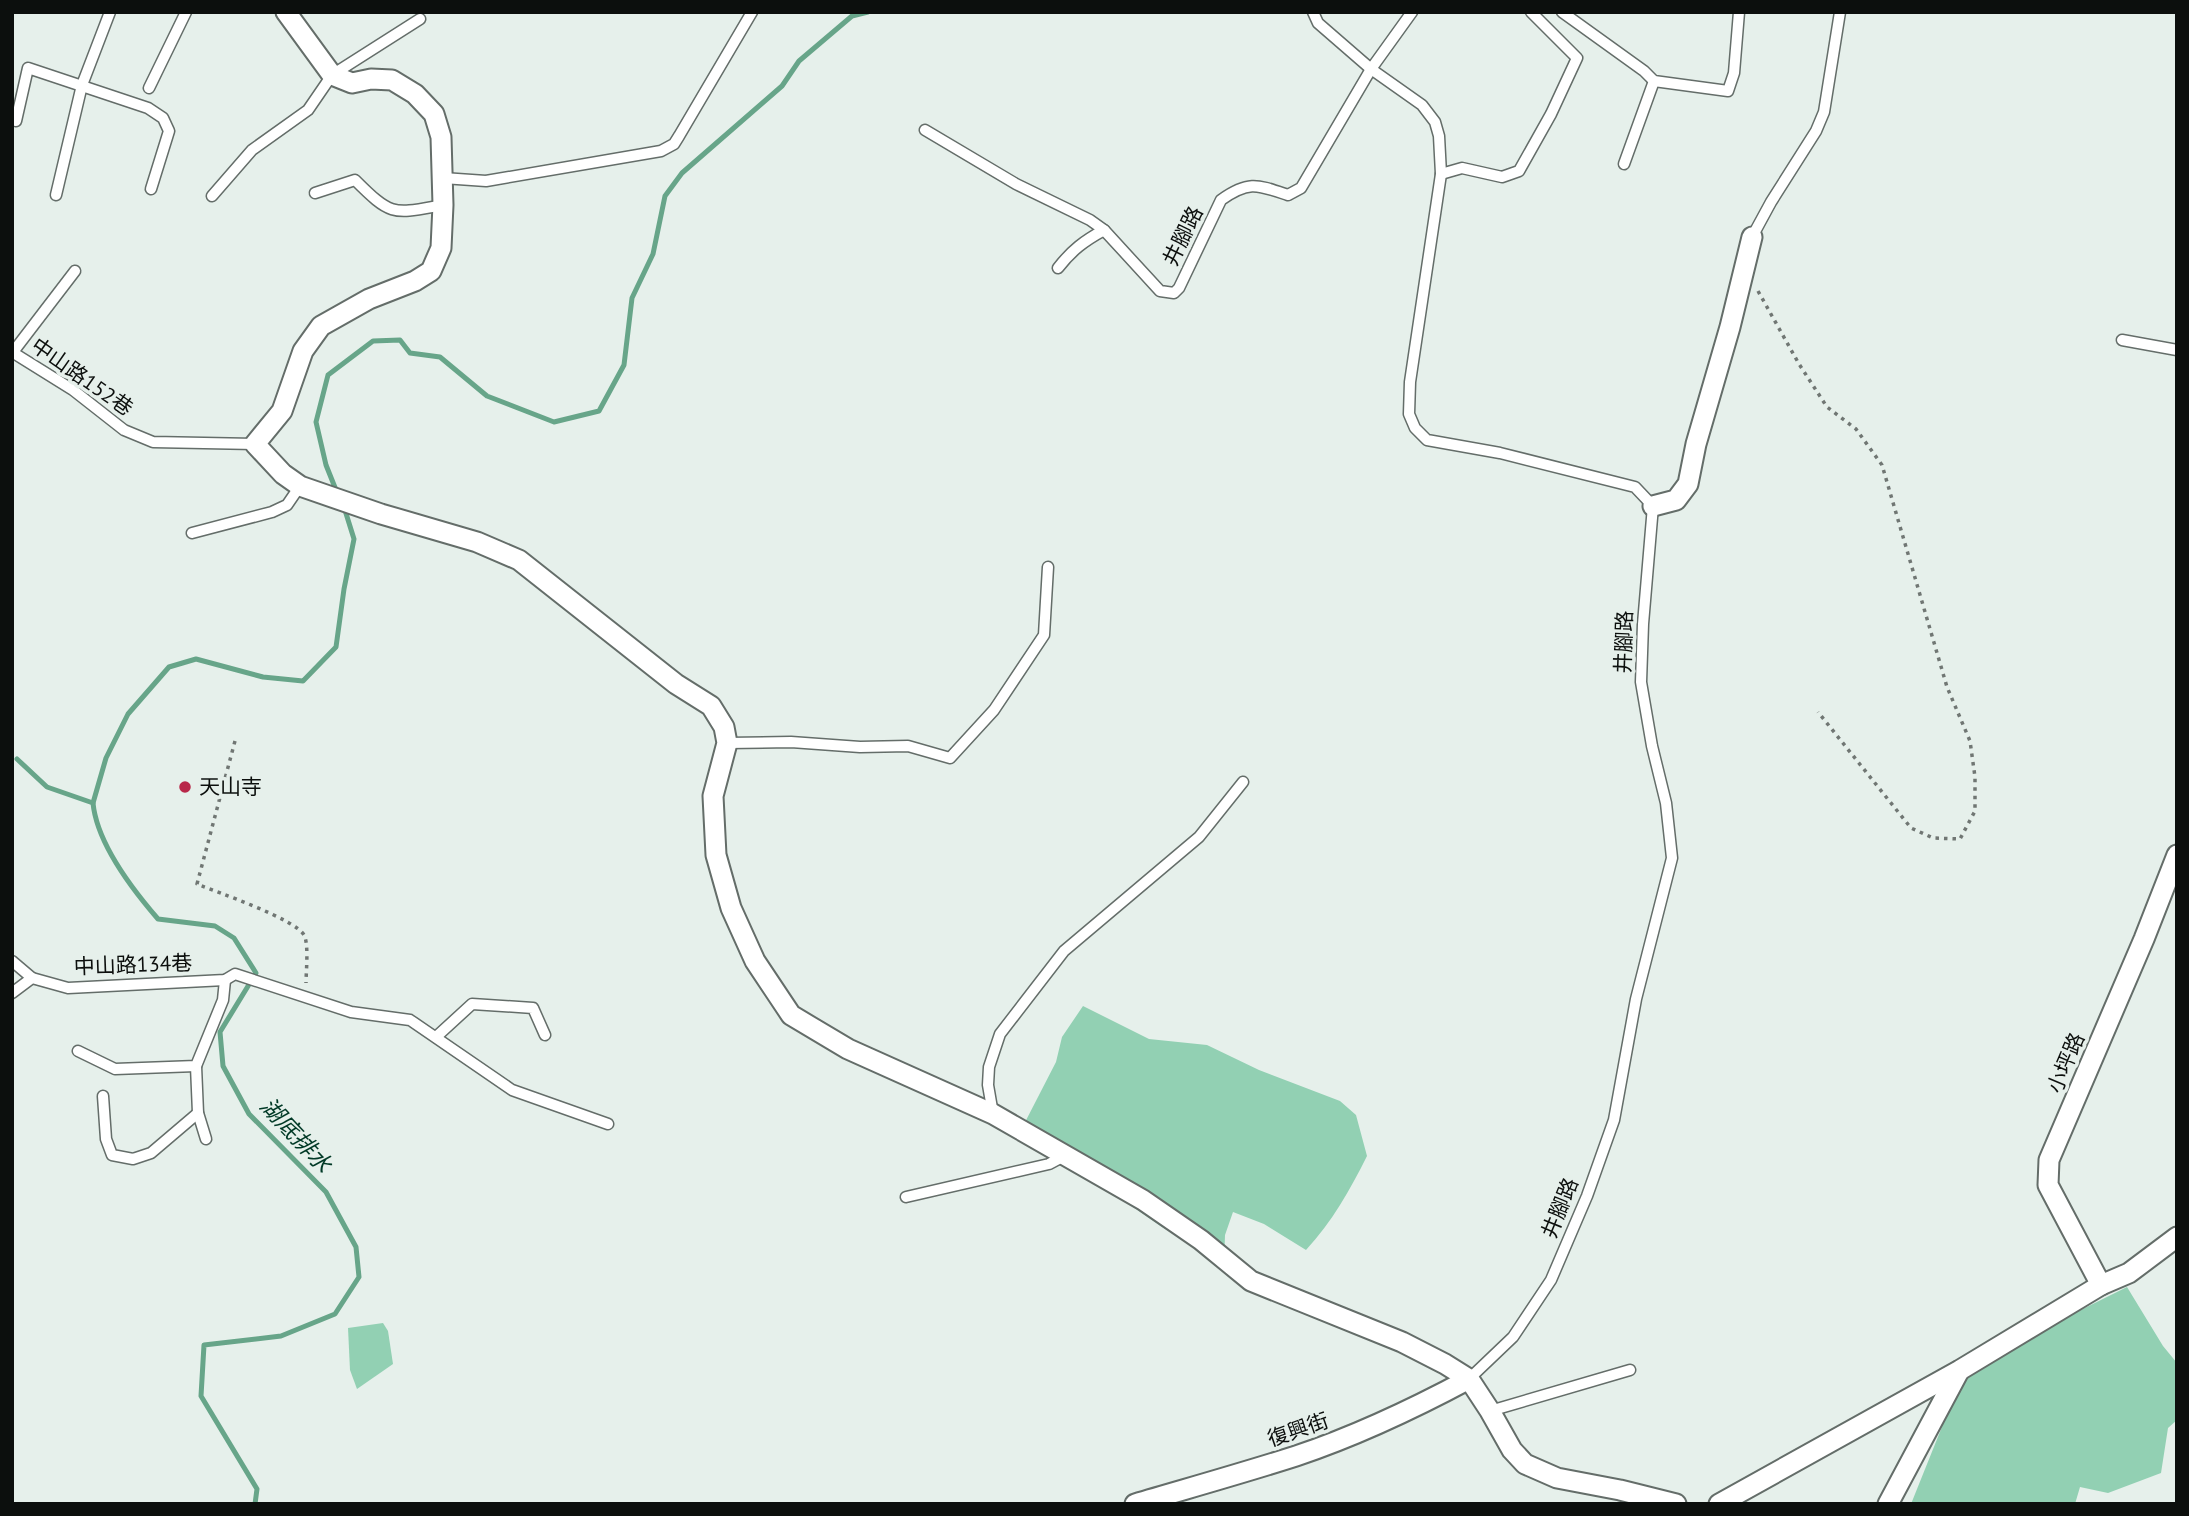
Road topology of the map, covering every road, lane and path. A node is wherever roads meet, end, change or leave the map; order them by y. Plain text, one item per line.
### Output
1 (110, 12) edge
2 (186, 12) edge
3 (286, 12) edge
4 (752, 12) edge
5 (1313, 12) edge
6 (1412, 12) edge
7 (1531, 12) edge
8 (1562, 12) edge
9 (1739, 12) edge
10 (1840, 12) edge
11 (420, 19) dead end
12 (1371, 69) junction
13 (332, 75) junction
14 (1654, 81) junction
15 (82, 85) junction
16 (149, 88) dead end
17 (16, 121) dead end
18 (925, 130) dead end
19 (1624, 164) dead end
20 (1441, 174) junction
21 (443, 178) junction
22 (151, 189) dead end
23 (315, 193) dead end
24 (56, 195) dead end
25 (212, 196) dead end
26 (443, 205) junction
27 (1104, 230) junction
28 (1752, 237) joint
29 (1058, 268) dead end
30 (1744, 268) junction
31 (75, 271) dead end
32 (2122, 340) dead end
33 (2177, 351) edge
34 (13, 352) edge
35 (255, 444) junction
36 (300, 486) junction
37 (1653, 506) junction
38 (192, 533) dead end
39 (1048, 567) dead end
40 (1818, 712) dead end
41 (236, 741) dead end
42 (727, 743) junction
43 (1243, 782) dead end
44 (2177, 855) edge
45 (12, 961) edge
46 (32, 978) junction
47 (225, 980) junction
48 (12, 993) edge
49 (306, 998) junction
50 (545, 1035) dead end
51 (436, 1037) junction
52 (78, 1051) dead end
53 (196, 1066) junction
54 (103, 1096) dead end
55 (198, 1113) junction
56 (993, 1114) junction
57 (608, 1124) dead end
58 (206, 1139) dead end
59 (1065, 1156) junction
60 (906, 1197) dead end
61 (2177, 1237) edge
62 (2101, 1285) junction
63 (1630, 1370) dead end
64 (1960, 1370) junction
65 (1469, 1379) junction
66 (1490, 1411) junction
67 (1135, 1504) edge
68 (1676, 1504) edge
69 (1719, 1504) edge
70 (1888, 1504) edge

1 - 15 lane
2 - 16 lane
3 - 13 street
4 - 21 lane
5 - 12 lane
6 - 12 lane, 井腳路
7 - 20 lane
8 - 14 lane
9 - 14 lane
10 - 28 lane
11 - 13 lane
12 - 20 lane
12 - 27 lane, 井腳路
13 - 21 street
13 - 25 lane
14 - 19 lane
15 - 17 lane
15 - 22 lane
15 - 24 lane
18 - 27 lane, 井腳路
20 - 37 lane
21 - 26 street
23 - 26 lane
26 - 35 street
27 - 29 lane
28 - 30 street
30 - 37 street
30 - 40 path
31 - 34 lane
32 - 33 lane
34 - 35 lane, 中山路152巷
35 - 36 street
36 - 38 lane
36 - 42 street
37 - 65 lane, 井腳路
39 - 42 lane
41 - 49 path
42 - 56 street
43 - 56 lane
44 - 62 street, 小坪路
45 - 46 lane, 中山路134巷
46 - 47 lane, 中山路134巷
46 - 48 lane
47 - 49 lane, 中山路134巷
47 - 53 lane
49 - 51 lane
50 - 51 lane
51 - 57 lane
52 - 53 lane
53 - 55 lane
54 - 55 lane
55 - 58 lane
56 - 59 street
59 - 60 lane
59 - 65 street
61 - 62 street
62 - 64 street
63 - 66 lane
64 - 69 street
64 - 70 street
65 - 66 street
65 - 67 street, 復興街
66 - 68 street

